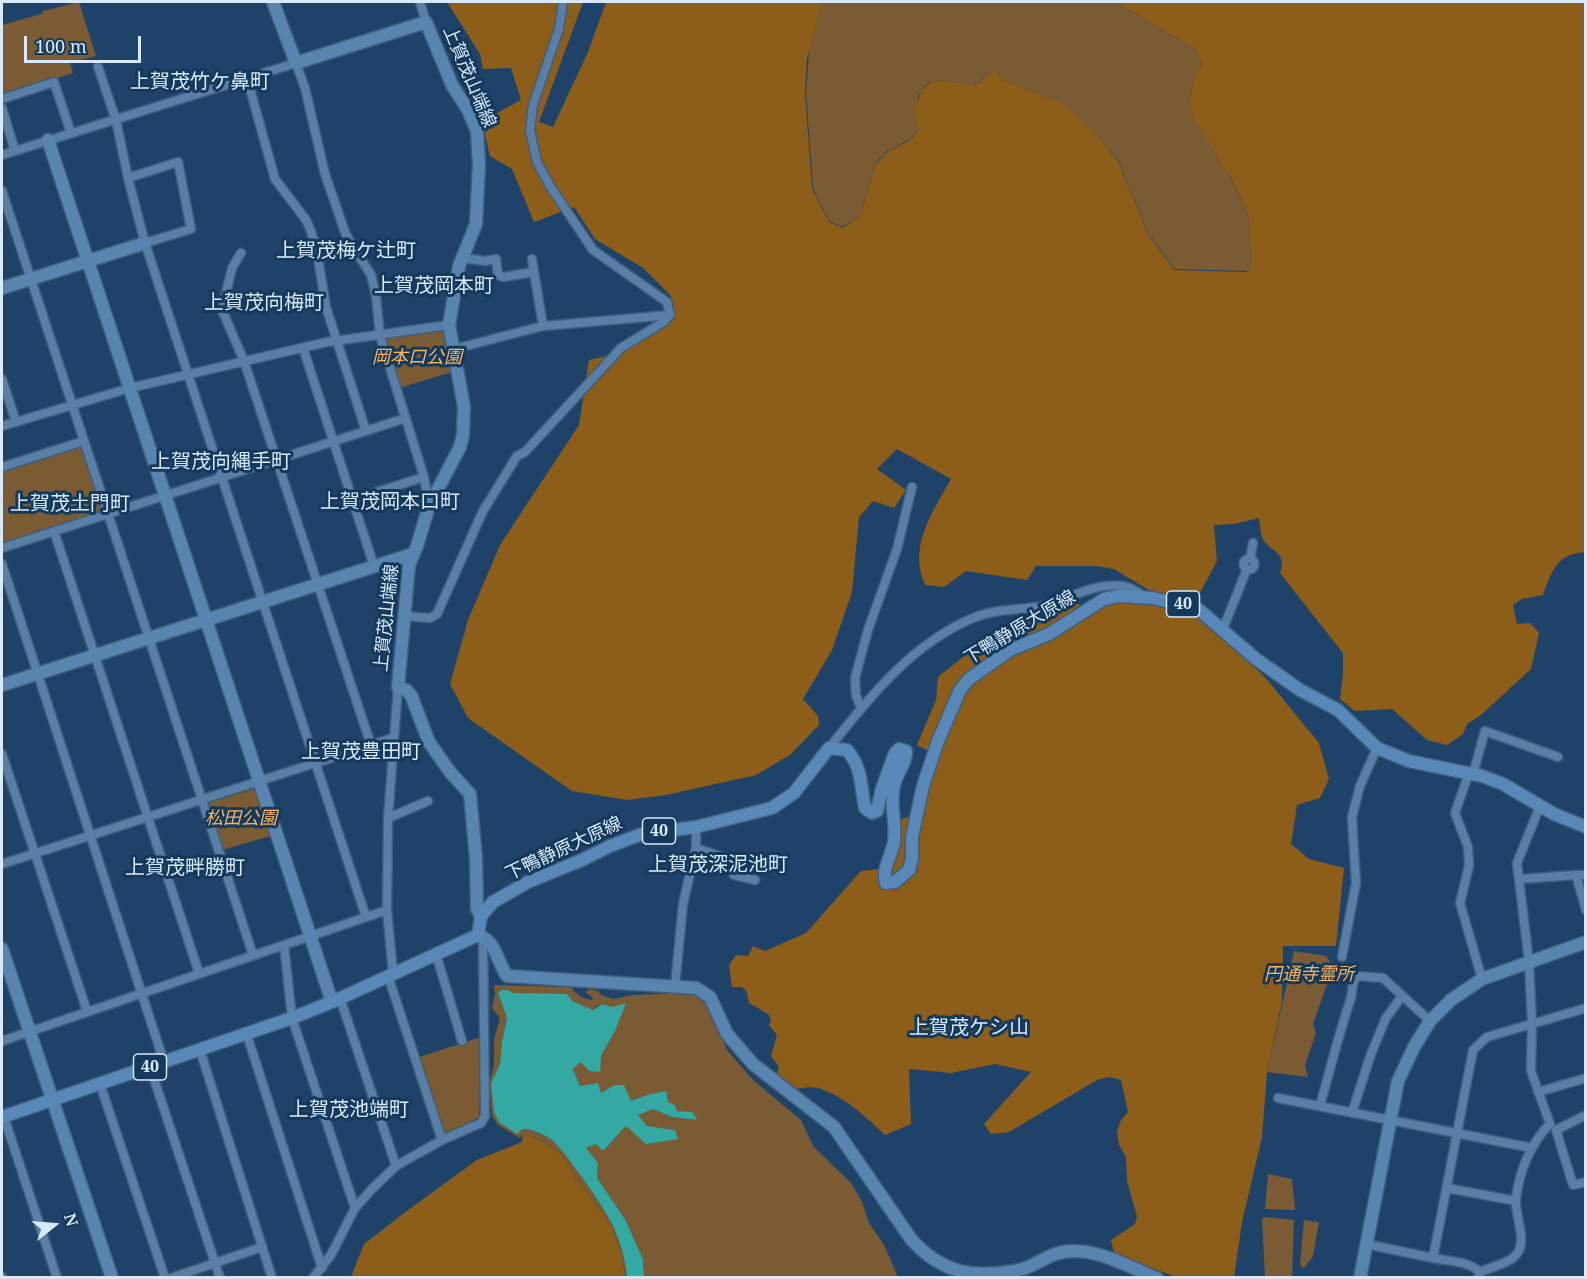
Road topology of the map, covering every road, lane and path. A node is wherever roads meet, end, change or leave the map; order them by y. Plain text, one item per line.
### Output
1 (273, 2) edge
2 (420, 2) edge
3 (563, 2) edge
4 (426, 22) junction
5 (296, 63) junction
6 (98, 67) dead end
7 (247, 78) junction
8 (2, 99) edge
9 (2, 108) edge
10 (116, 120) junction
11 (71, 133) junction
12 (48, 140) junction
13 (15, 151) junction
14 (2, 155) edge
15 (128, 178) junction
16 (2, 191) edge
17 (146, 243) junction
18 (241, 253) dead end
19 (463, 258) junction
20 (532, 259) dead end
21 (88, 261) junction
22 (534, 272) junction
23 (31, 279) junction
24 (2, 288) edge
25 (669, 315) junction
26 (449, 325) junction
27 (543, 326) junction
28 (380, 336) junction
29 (337, 341) junction
30 (303, 348) junction
31 (454, 349) junction
32 (244, 361) junction
33 (188, 375) junction
34 (2, 379) edge
35 (130, 388) junction
36 (72, 406) junction
37 (406, 418) junction
38 (15, 422) junction
39 (2, 426) edge
40 (366, 431) junction
41 (84, 441) junction
42 (333, 442) junction
43 (276, 460) junction
44 (2, 466) edge
45 (222, 477) junction
46 (424, 477) junction
47 (912, 487) dead end
48 (165, 495) junction
49 (352, 500) junction
50 (429, 506) junction
51 (108, 514) junction
52 (54, 531) junction
53 (1253, 543) dead end
54 (2, 548) edge
55 (413, 554) junction
56 (2, 564) edge
57 (374, 566) junction
58 (318, 584) junction
59 (1147, 597) junction
60 (263, 602) junction
61 (403, 616) junction
62 (206, 620) junction
63 (1223, 629) junction
64 (149, 638) junction
65 (94, 655) junction
66 (37, 674) junction
67 (2, 685) edge
68 (398, 687) junction
69 (861, 708) junction
70 (393, 738) junction
71 (371, 745) junction
72 (829, 748) junction
73 (1377, 748) junction
74 (2, 754) edge
75 (1558, 757) dead end
76 (316, 763) junction
77 (1471, 774) junction
78 (258, 782) junction
79 (202, 800) junction
80 (428, 801) dead end
81 (1540, 806) junction
82 (148, 817) junction
83 (388, 818) junction
84 (696, 827) junction
85 (1586, 827) edge
86 (90, 836) junction
87 (696, 848) junction
88 (34, 853) junction
89 (2, 864) edge
90 (1581, 875) edge
91 (1519, 879) junction
92 (755, 880) dead end
93 (387, 910) junction
94 (1586, 910) edge
95 (481, 916) junction
96 (366, 917) junction
97 (310, 935) junction
98 (481, 936) junction
99 (1586, 942) edge
100 (284, 945) junction
101 (2, 949) edge
102 (436, 954) junction
103 (253, 955) junction
104 (1342, 957) dead end
105 (1529, 962) junction
106 (199, 973) junction
107 (390, 975) junction
108 (1482, 979) junction
109 (675, 986) junction
110 (142, 993) junction
111 (1402, 996) junction
112 (336, 1000) junction
113 (1586, 1008) edge
114 (87, 1011) junction
115 (292, 1018) junction
116 (1430, 1021) junction
117 (1532, 1023) junction
118 (29, 1031) junction
119 (247, 1035) junction
120 (2, 1041) edge
121 (462, 1041) dead end
122 (200, 1050) junction
123 (164, 1062) junction
124 (150, 1067) junction
125 (1586, 1078) edge
126 (100, 1084) junction
127 (1538, 1092) junction
128 (1278, 1098) dead end
129 (52, 1100) junction
130 (1320, 1106) junction
131 (1352, 1113) junction
132 (1586, 1115) edge
133 (3, 1117) edge
134 (1390, 1120) junction
135 (1553, 1127) junction
136 (1457, 1133) junction
137 (442, 1140) junction
138 (1532, 1148) junction
139 (396, 1167) junction
140 (1586, 1182) edge
141 (1447, 1188) junction
142 (1516, 1201) junction
143 (355, 1208) junction
144 (1366, 1244) junction
145 (262, 1247) junction
146 (1432, 1258) junction
147 (215, 1262) junction
148 (321, 1268) junction
149 (1479, 1275) edge
150 (57, 1278) edge
151 (112, 1278) edge
152 (165, 1278) edge
153 (171, 1278) edge
154 (220, 1278) edge
155 (272, 1278) edge
156 (314, 1278) edge
157 (1157, 1278) edge
158 (1360, 1278) edge

1 - 5 street
2 - 4 street
3 - 25 street
4 - 5 street, 上賀茂山端線
4 - 19 street, 上賀茂山端線
5 - 7 street
5 - 28 street
6 - 10 street
7 - 10 street
7 - 29 street
8 - 11 street
9 - 13 street
10 - 11 street
10 - 15 street
11 - 12 street
12 - 13 street
12 - 21 street
13 - 14 street
15 - 17 street
15 - 17 street
16 - 23 street
17 - 21 street
17 - 33 street
18 - 32 street
19 - 22 street
19 - 26 street, 上賀茂山端線
20 - 22 street
21 - 23 street
21 - 35 street
22 - 27 street
23 - 24 street
23 - 36 street
25 - 27 street
25 - 61 street
26 - 28 street
26 - 31 street, 上賀茂山端線
27 - 31 street
28 - 29 street
28 - 37 street
29 - 30 street
29 - 40 street
30 - 32 street
30 - 42 street
31 - 50 street, 上賀茂山端線
32 - 33 street
32 - 43 street
33 - 35 street
33 - 45 street
34 - 38 street
35 - 36 street
35 - 48 street
36 - 38 street
36 - 41 street
37 - 40 street
37 - 46 street
38 - 39 street
40 - 42 street
41 - 44 street
41 - 51 street
42 - 43 street
42 - 49 street
43 - 45 street
43 - 58 street
45 - 48 street
45 - 60 street
46 - 49 street
46 - 50 street
47 - 69 street
48 - 51 street
48 - 62 street
49 - 57 street
50 - 55 street, 上賀茂山端線
51 - 52 street
51 - 64 street
52 - 54 street
52 - 65 street
53 - 63 street
55 - 57 street
55 - 61 street, 上賀茂山端線
56 - 66 street
57 - 58 street
58 - 60 street
58 - 71 street
59 - 63 main road, 下鴨静原大原線 / 40
59 - 69 street
59 - 72 main road, 下鴨静原大原線 / 40
60 - 62 street
60 - 76 street
61 - 68 street, 上賀茂山端線
62 - 64 street
62 - 78 street
63 - 73 main road, 下鴨静原大原線 / 40
64 - 65 street
64 - 79 street
65 - 66 street
65 - 82 street
66 - 67 street
66 - 86 street
68 - 70 street
68 - 95 street, 上賀茂山端線
69 - 72 street
70 - 71 street
70 - 83 street
71 - 76 street
72 - 84 main road, 下鴨静原大原線 / 40
73 - 77 main road, 下鴨静原大原線 / 40
73 - 104 street
74 - 88 street
75 - 77 street
76 - 78 street
76 - 96 street
77 - 81 main road, 下鴨静原大原線 / 40
77 - 108 street
78 - 79 street
78 - 97 street
79 - 82 street
79 - 103 street
80 - 83 street
81 - 85 main road, 下鴨静原大原線 / 40
81 - 91 street
82 - 86 street
82 - 106 street
83 - 93 street
84 - 87 street
84 - 95 main road, 下鴨静原大原線 / 40
86 - 88 street
86 - 110 street
87 - 92 street
87 - 109 street
88 - 89 street
88 - 114 street
90 - 91 street
90 - 94 street
91 - 105 street
93 - 96 street
93 - 107 street
95 - 98 main road
96 - 97 street
97 - 100 street
97 - 112 street
98 - 102 main road, 40
98 - 109 street
98 - 137 street
99 - 105 street
100 - 103 street
100 - 115 street
101 - 118 street
102 - 107 main road, 40
102 - 121 street
103 - 106 street
105 - 108 street
105 - 117 street
106 - 110 street
107 - 112 main road, 40
107 - 137 street
108 - 116 street
109 - 157 street
110 - 114 street
110 - 123 street
111 - 116 street
111 - 130 street
111 - 131 street
112 - 115 main road, 40
112 - 139 street
113 - 117 street
114 - 118 street
115 - 119 main road, 40
115 - 143 street
116 - 134 street
117 - 127 street
117 - 136 street
118 - 120 street
118 - 129 street
119 - 122 main road, 40
119 - 148 street
122 - 123 main road, 40
122 - 145 street
123 - 124 main road, 40
124 - 126 main road, 40
124 - 147 street
125 - 127 street
126 - 129 main road, 40
126 - 152 street
127 - 135 street
128 - 130 street
129 - 133 main road, 40
129 - 151 street
130 - 131 street
131 - 134 street
132 - 135 street
133 - 150 street
134 - 136 street
134 - 144 street
135 - 138 street
135 - 140 street
136 - 138 street
136 - 141 street
137 - 139 street
138 - 142 street
139 - 143 street
141 - 142 street
141 - 146 street
142 - 149 street
143 - 148 street
144 - 146 street
144 - 158 street
145 - 147 street
145 - 155 street
146 - 149 street
147 - 153 street
147 - 154 street
148 - 156 street

